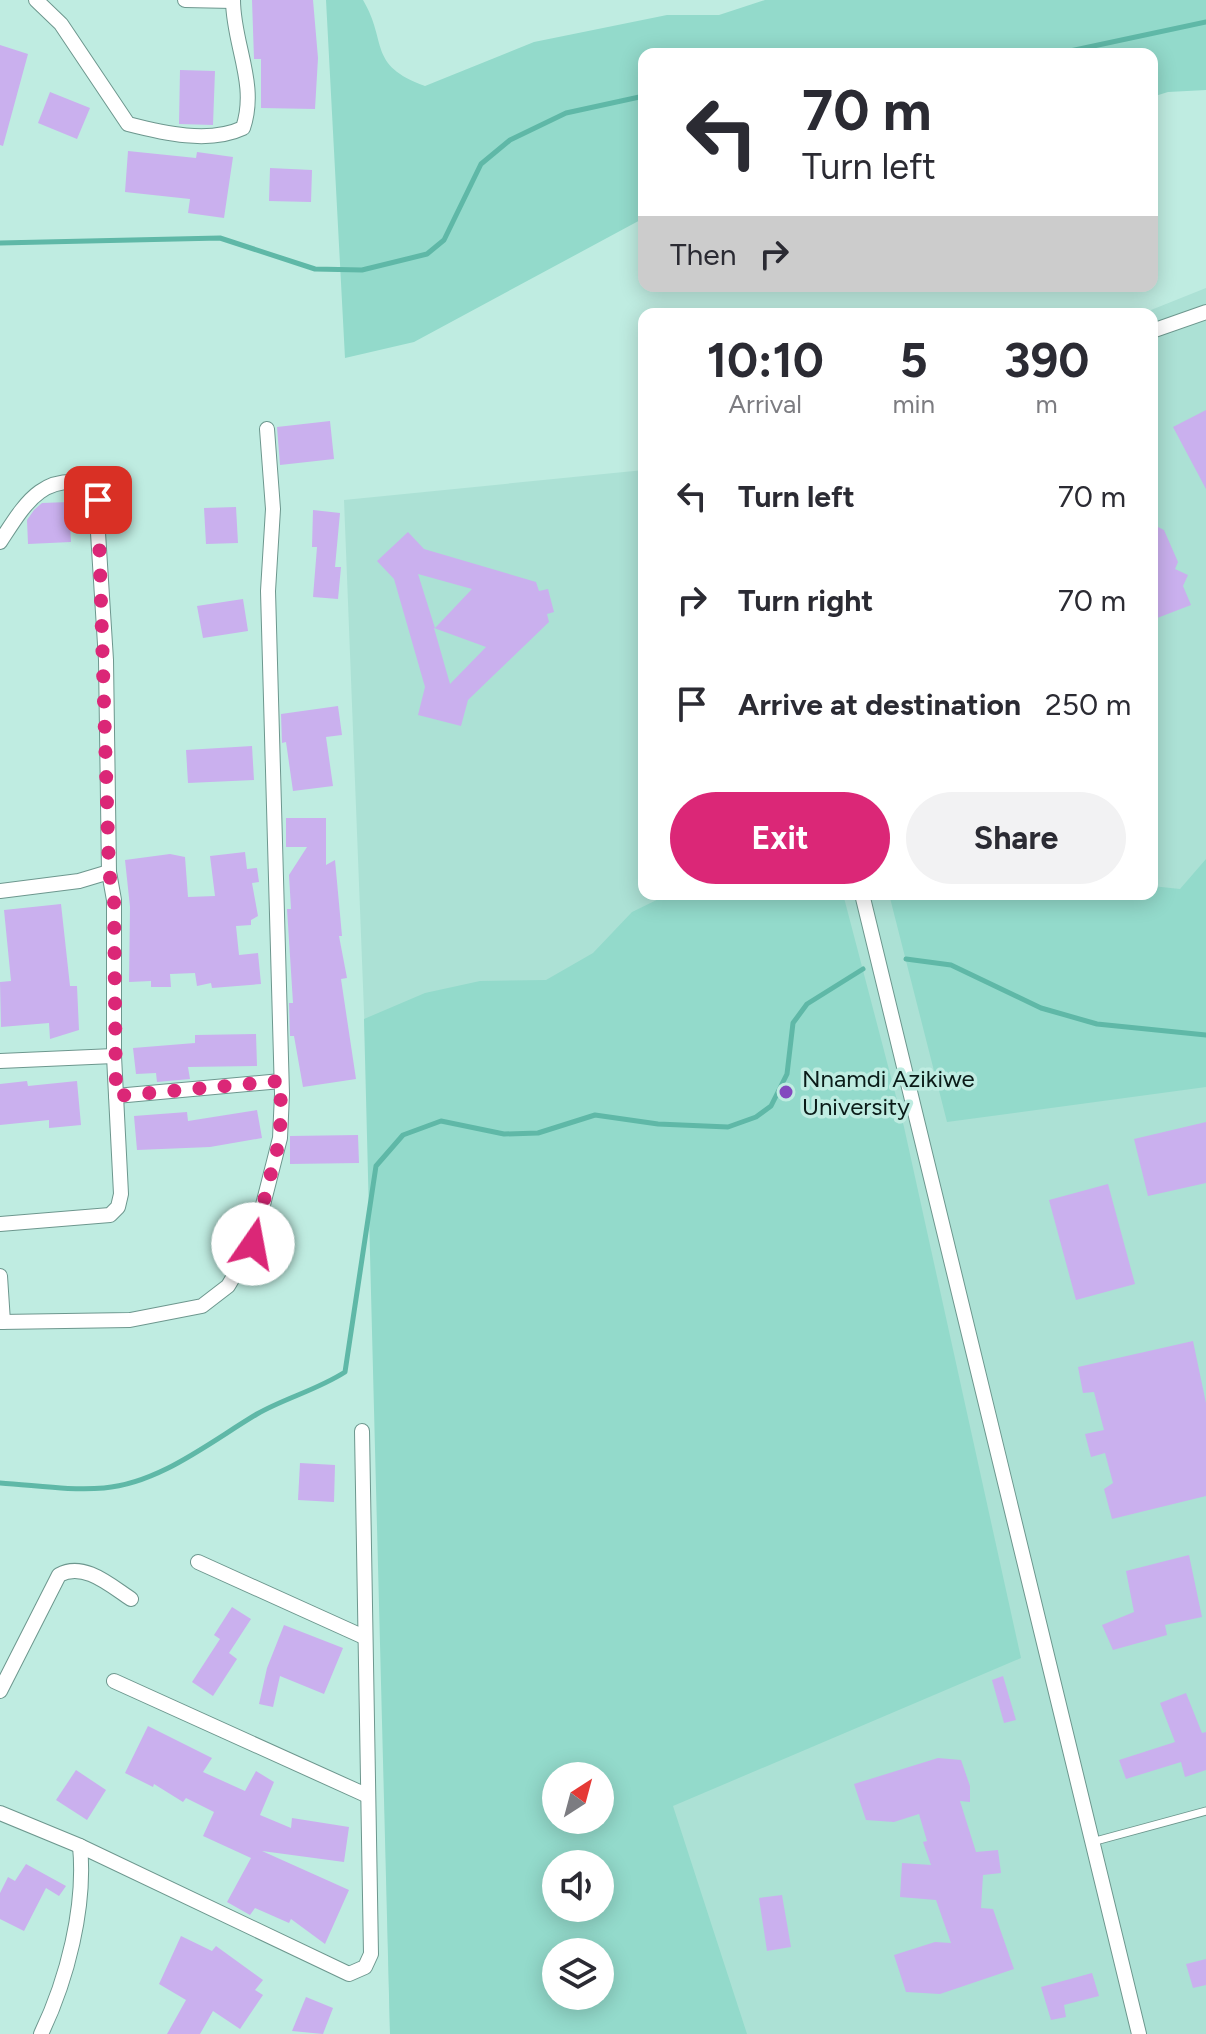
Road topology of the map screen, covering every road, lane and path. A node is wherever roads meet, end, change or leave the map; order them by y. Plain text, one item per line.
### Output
1 (36, 0) edge
2 (185, 0) edge
3 (233, 0) edge
4 (1206, 312) edge
5 (1158, 329) edge
6 (267, 429) dead end
7 (0, 542) edge
8 (109, 872) junction
9 (0, 891) edge
10 (863, 900) edge
11 (114, 1056) junction
12 (0, 1061) edge
13 (281, 1081) junction
14 (116, 1096) junction
15 (0, 1224) edge
16 (0, 1276) edge
17 (2, 1322) edge
18 (362, 1431) dead end
19 (198, 1562) dead end
20 (131, 1599) dead end
21 (364, 1637) junction
22 (114, 1681) dead end
23 (0, 1691) edge
24 (366, 1795) junction
25 (1206, 1811) edge
26 (0, 1813) edge
27 (1092, 1842) junction
28 (80, 1846) junction
29 (43, 2033) edge
30 (1139, 2034) edge

1 - 3 street
2 - 3 street
4 - 5 street
6 - 13 street
7 - 8 street
8 - 9 street
8 - 11 street
10 - 27 street
11 - 12 street
11 - 14 street
13 - 14 street
13 - 17 street
14 - 15 street
16 - 17 street
18 - 21 street
19 - 21 street
20 - 23 street
21 - 24 street
22 - 24 street
24 - 28 street
25 - 27 lane
26 - 28 street
27 - 30 street
28 - 29 street

